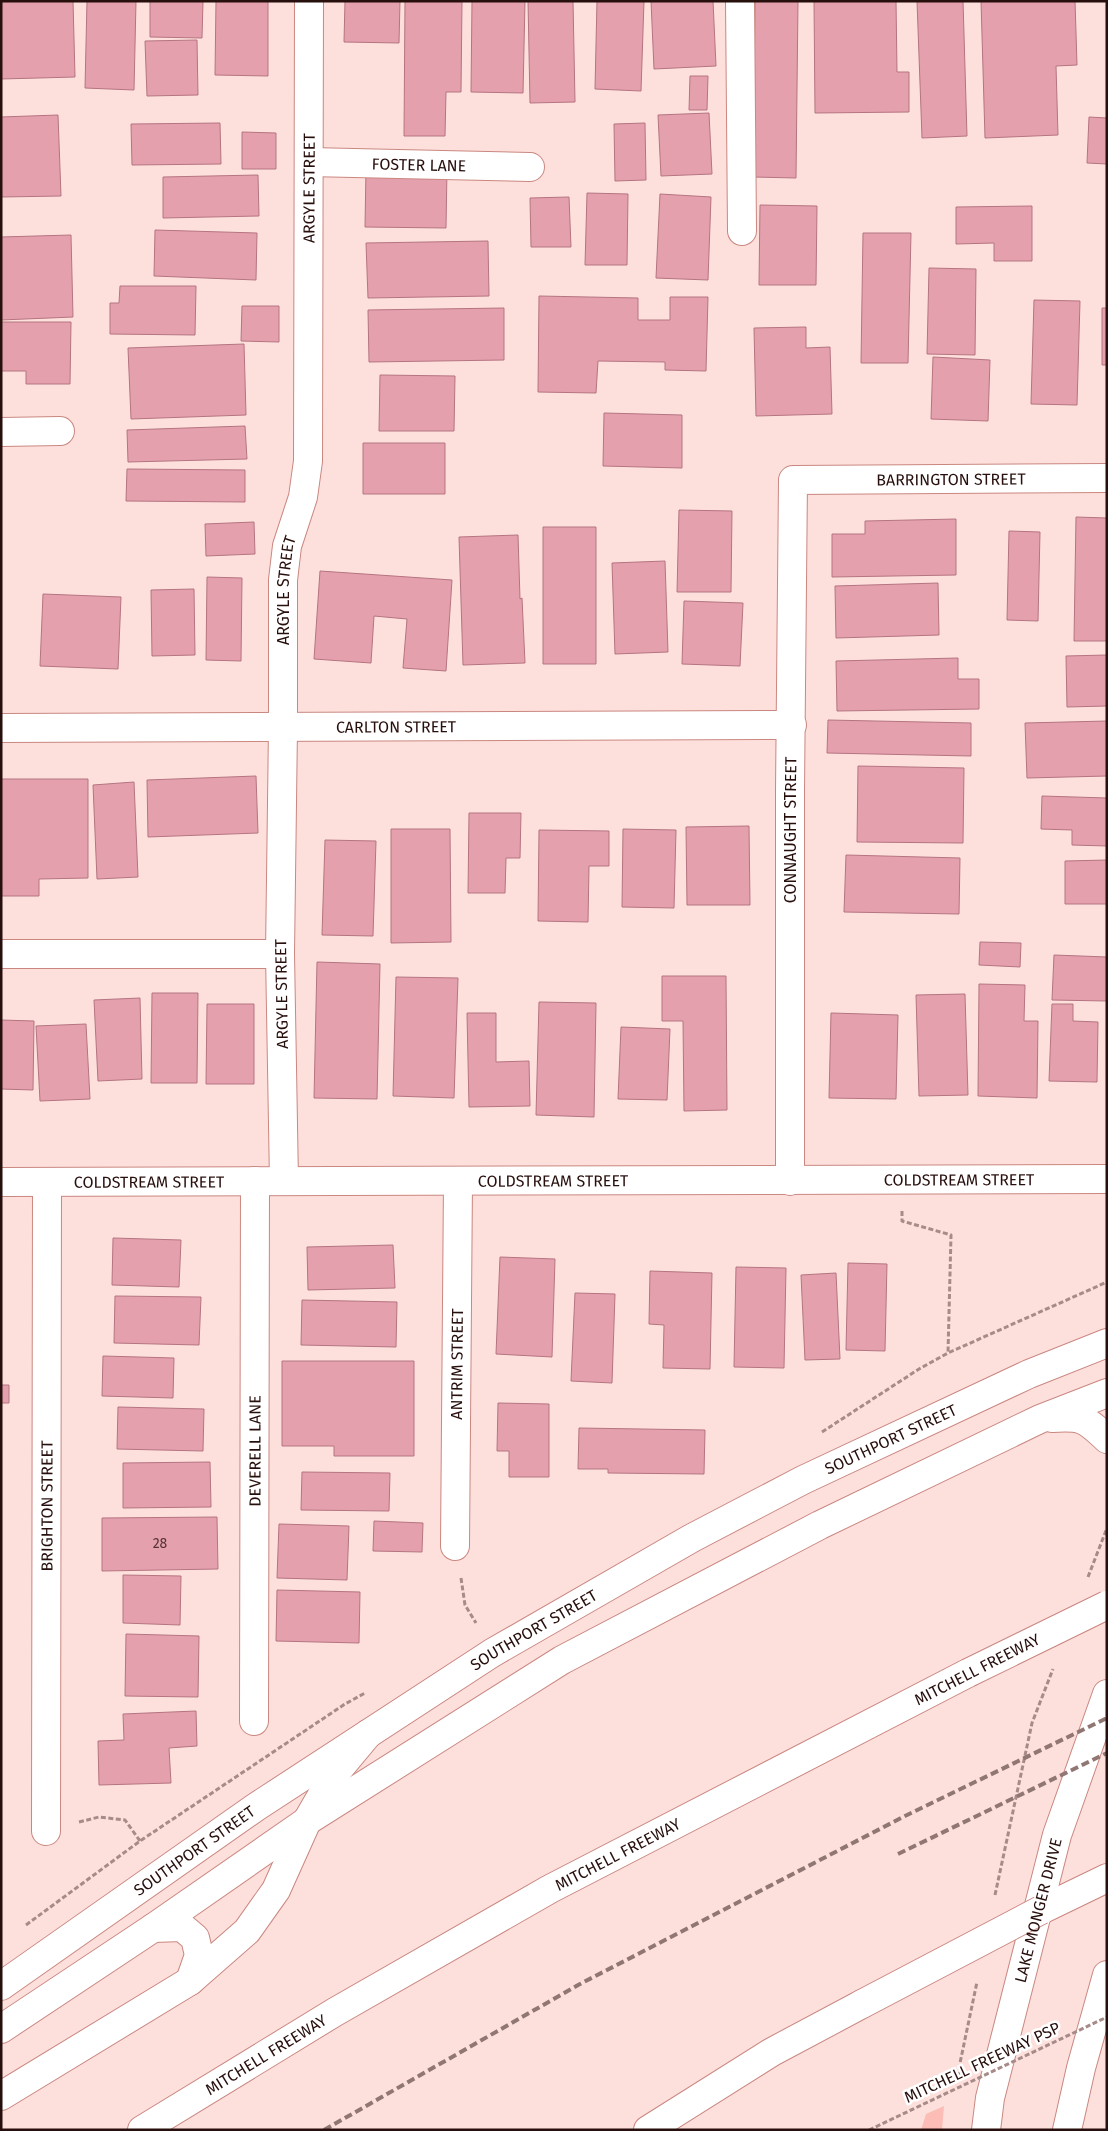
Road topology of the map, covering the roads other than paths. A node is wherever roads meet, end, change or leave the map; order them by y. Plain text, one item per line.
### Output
1 (309, 1) edge
2 (740, 1) edge
3 (309, 162) junction
4 (530, 167) dead end
5 (742, 231) dead end
6 (60, 431) dead end
7 (1, 432) edge
8 (1107, 478) edge
9 (794, 480) joint
10 (792, 725) junction
11 (284, 727) junction
12 (1, 728) edge
13 (1, 954) edge
14 (280, 954) junction
15 (1107, 1179) edge
16 (255, 1181) junction
17 (284, 1181) junction
18 (458, 1181) junction
19 (790, 1181) junction
20 (1, 1182) edge
21 (47, 1182) junction
22 (1107, 1343) edge
23 (1107, 1393) edge
24 (1040, 1419) junction
25 (1107, 1439) edge
26 (455, 1546) road end
27 (1107, 1605) edge
28 (1107, 1694) edge
29 (254, 1721) dead end
30 (368, 1734) junction
31 (307, 1821) junction
32 (46, 1831) road end
33 (1107, 1878) edge
34 (1107, 1896) edge
35 (1041, 1910) junction
36 (153, 1928) junction
37 (1107, 1975) edge
38 (190, 1981) junction
39 (1, 1986) edge
40 (1, 2029) edge
41 (1, 2096) edge
42 (142, 2130) edge
43 (648, 2130) edge
44 (986, 2130) edge
45 (1067, 2130) edge

1 - 3 main road, ARGYLE STREET
2 - 5 main road
3 - 4 main road, FOSTER LANE
3 - 11 main road, ARGYLE STREET
6 - 7 main road
8 - 9 main road, BARRINGTON STREET
9 - 10 main road, CONNAUGHT STREET
10 - 11 main road, CARLTON STREET
10 - 19 main road, CONNAUGHT STREET
11 - 12 main road, CARLTON STREET
11 - 14 main road, ARGYLE STREET
13 - 14 main road
14 - 17 main road, ARGYLE STREET
15 - 19 main road, COLDSTREAM STREET
16 - 17 main road, COLDSTREAM STREET
16 - 21 main road, COLDSTREAM STREET
16 - 29 main road, DEVERELL LANE
17 - 18 main road, COLDSTREAM STREET
18 - 19 main road, COLDSTREAM STREET
18 - 26 main road, ANTRIM STREET
20 - 21 main road, COLDSTREAM STREET
21 - 32 main road, BRIGHTON STREET
22 - 30 main road, SOUTHPORT STREET
23 - 24 main road
24 - 25 main road
24 - 31 main road
27 - 42 main road, MITCHELL FREEWAY, bridge
28 - 44 main road, LAKE MONGER DRIVE
30 - 31 main road
30 - 39 main road, SOUTHPORT STREET
31 - 36 main road
31 - 38 main road
33 - 35 main road
34 - 35 main road
35 - 43 main road, bridge
36 - 38 main road
36 - 40 main road
37 - 45 main road
38 - 41 main road

